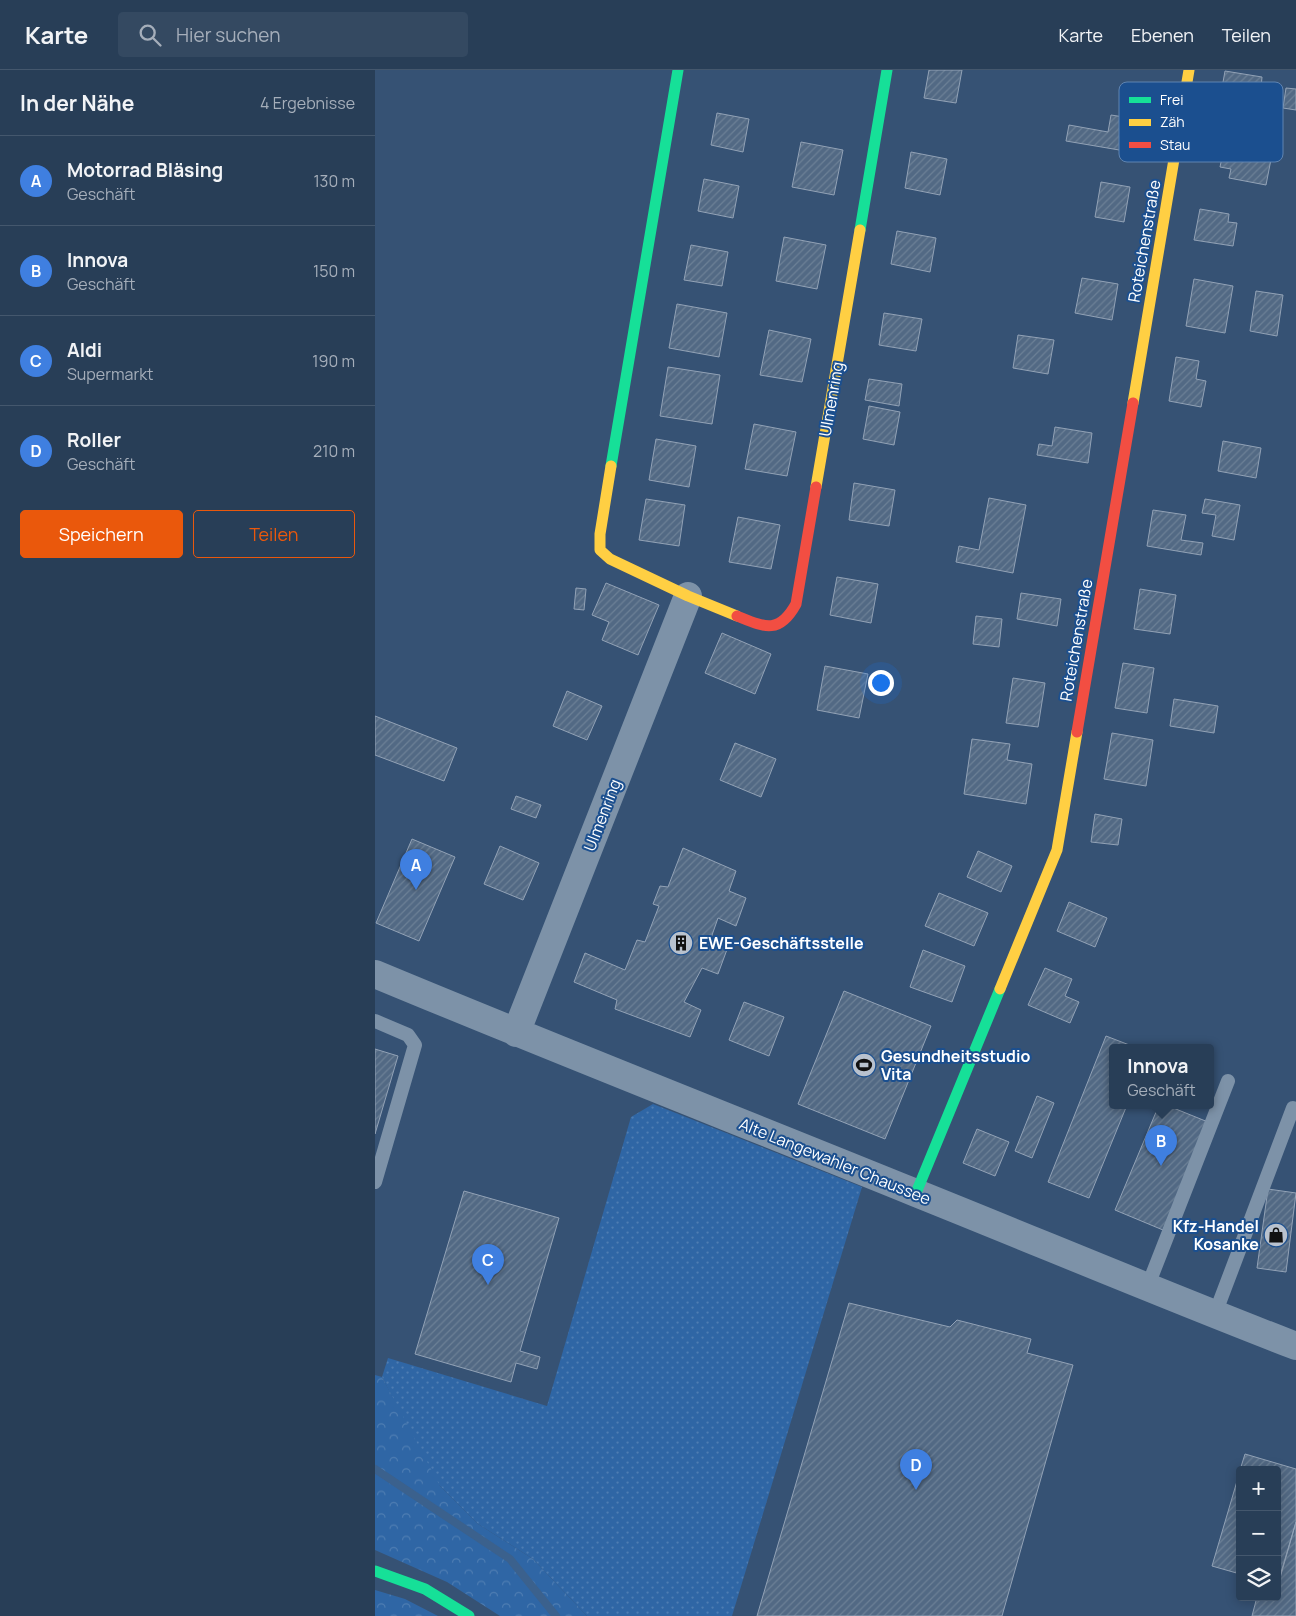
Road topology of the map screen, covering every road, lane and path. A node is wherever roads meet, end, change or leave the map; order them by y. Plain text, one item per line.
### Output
1 (678, 70) edge
2 (887, 70) edge
3 (1173, 162) edge
4 (688, 596) junction
5 (375, 974) edge
6 (375, 1022) edge
7 (516, 1033) junction
8 (1228, 1081) dead end
9 (1293, 1108) dead end
10 (375, 1182) edge
11 (916, 1193) junction
12 (1147, 1288) junction
13 (1215, 1314) junction
14 (1296, 1346) edge
15 (375, 1571) edge
16 (469, 1616) edge

1 - 4 main road, Ulmenring
2 - 4 main road, Ulmenring
3 - 11 main road, Roteichenstraße
4 - 7 street, Ulmenring
5 - 7 street, Alte Langewahler Chaussee
6 - 10 lane
7 - 11 street, Alte Langewahler Chaussee
8 - 12 lane
9 - 13 lane
11 - 12 street, Alte Langewahler Chaussee
12 - 13 street, Alte Langewahler Chaussee
13 - 14 street, Alte Langewahler Chaussee
15 - 16 main road

